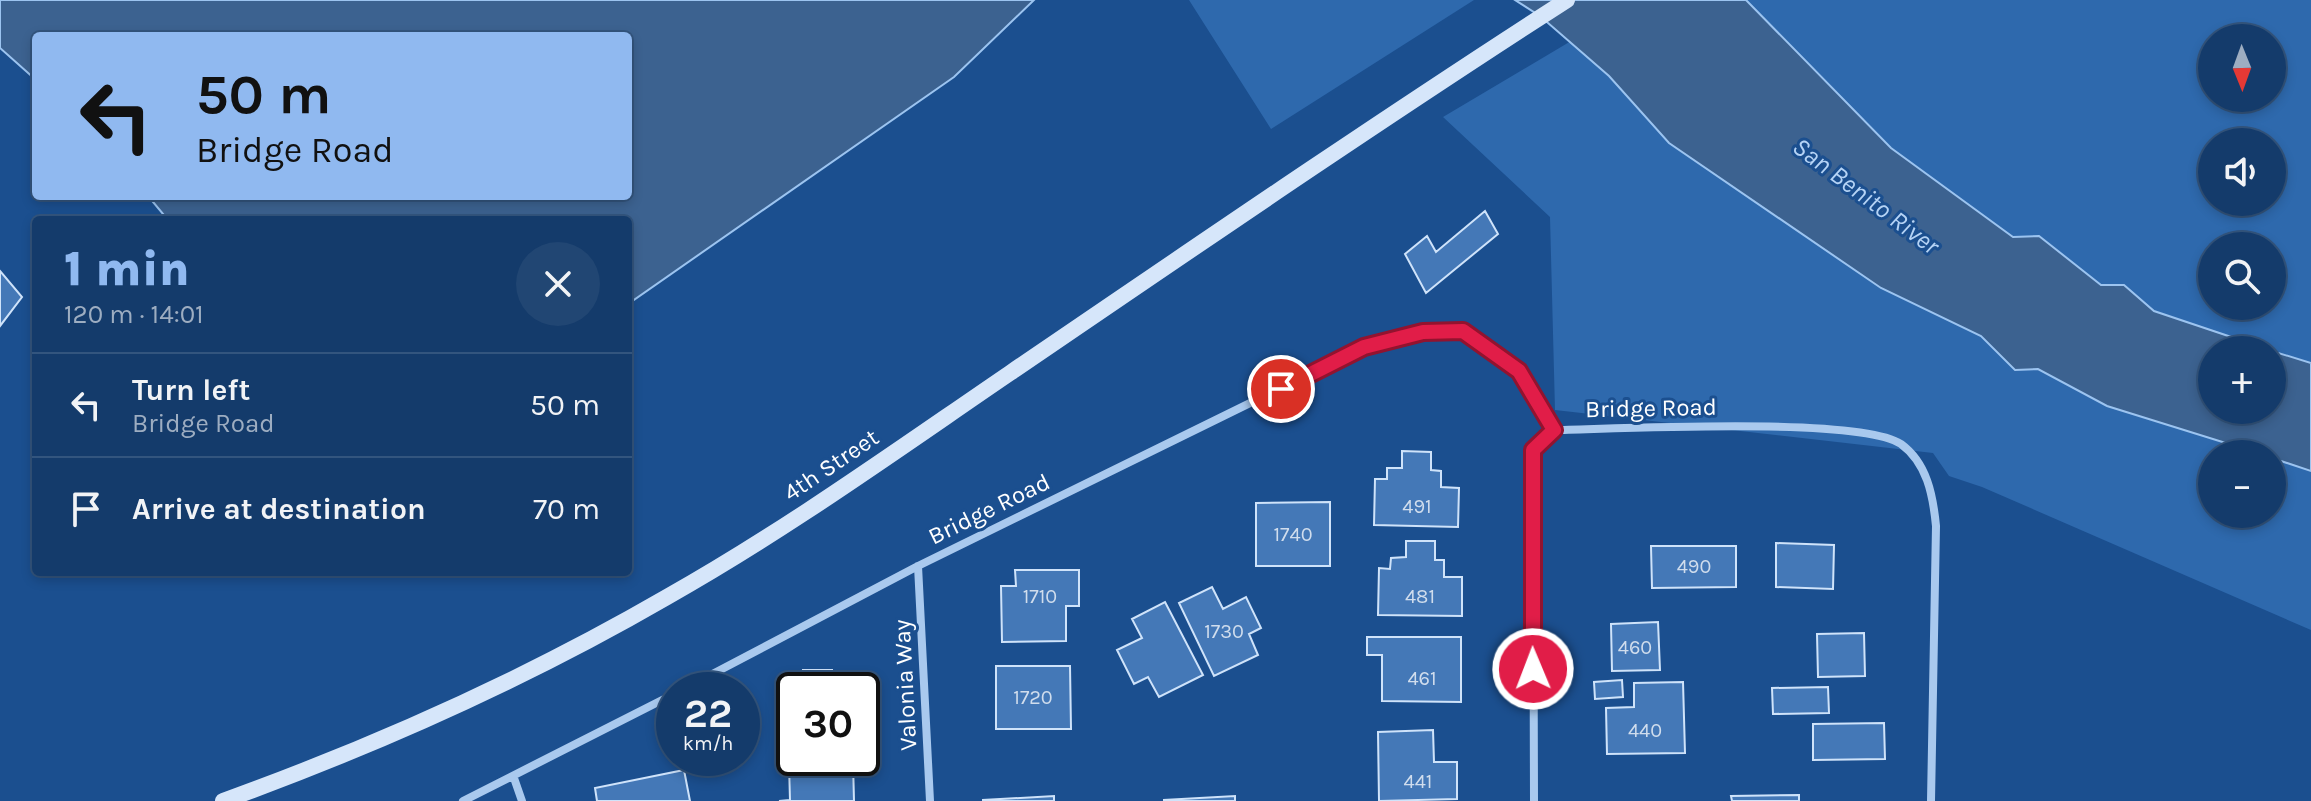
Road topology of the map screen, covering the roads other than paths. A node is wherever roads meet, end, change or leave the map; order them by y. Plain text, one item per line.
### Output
1 (1567, 0) edge
2 (1554, 430) junction
3 (918, 566) junction
4 (716, 672) edge
5 (656, 703) edge
6 (514, 778) junction
7 (223, 801) edge
8 (463, 801) edge
9 (522, 801) edge
10 (930, 801) edge
11 (1534, 801) edge
12 (1931, 801) edge

1 - 7 main road, 4th Street
2 - 3 street, Bridge Road
2 - 11 street
2 - 12 street, Bridge Road
3 - 4 street, Bridge Road
3 - 10 street, Valonia Way
5 - 6 street
6 - 8 street
6 - 9 street

